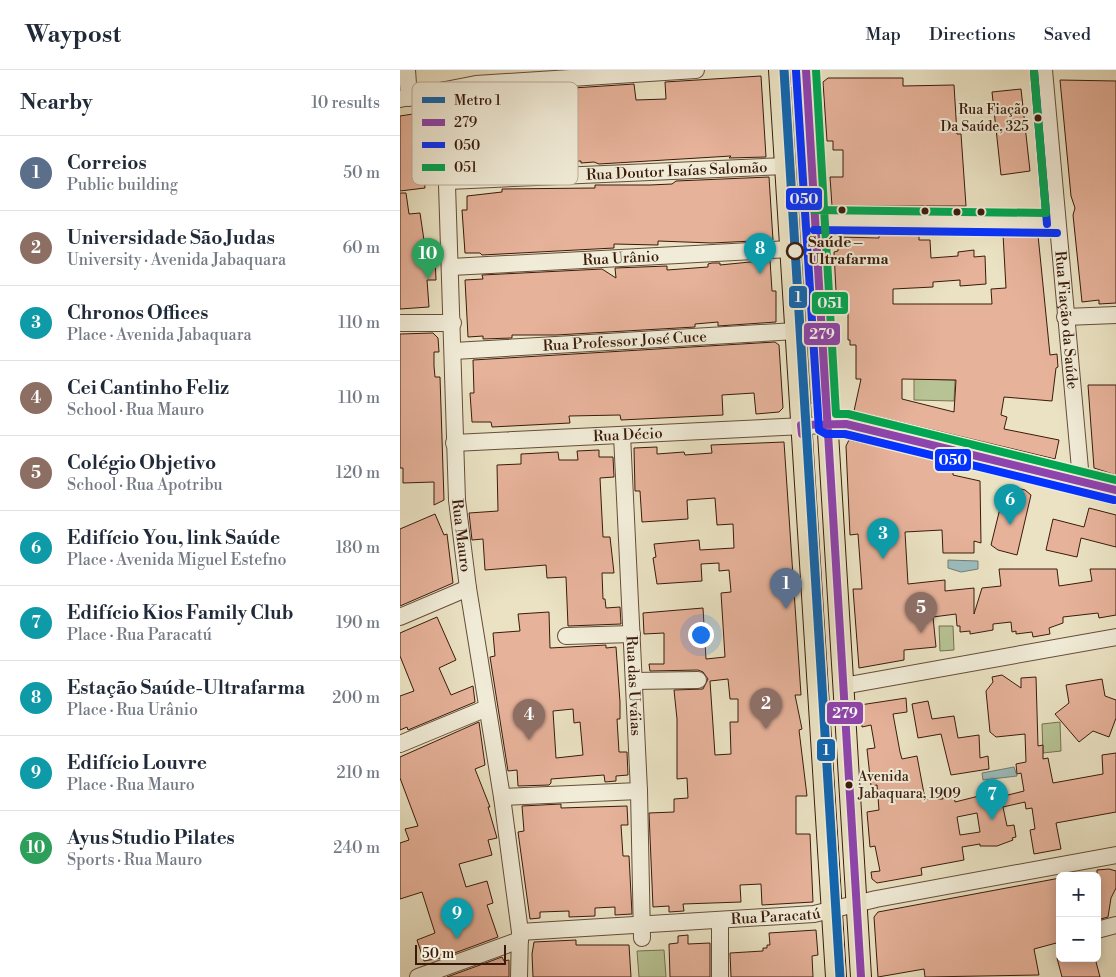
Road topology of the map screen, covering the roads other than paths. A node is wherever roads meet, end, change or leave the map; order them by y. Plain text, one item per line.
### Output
1 (407, 70) edge
2 (696, 70) edge
3 (779, 70) edge
4 (806, 70) edge
5 (1044, 70) edge
6 (578, 74) edge
7 (496, 82) edge
8 (404, 98) edge
9 (785, 166) junction
10 (578, 175) edge
11 (448, 185) edge
12 (814, 220) junction
13 (1057, 223) junction
14 (790, 249) junction
15 (451, 267) junction
16 (1116, 315) edge
17 (1065, 317) junction
18 (400, 323) edge
19 (452, 323) junction
20 (796, 331) junction
21 (454, 351) junction
22 (827, 424) junction
23 (802, 425) junction
24 (622, 435) junction
25 (454, 443) junction
26 (1081, 480) junction
27 (1116, 490) edge
28 (468, 588) junction
29 (400, 617) edge
30 (632, 634) junction
31 (566, 636) dead end
32 (1116, 637) edge
33 (698, 680) dead end
34 (634, 681) junction
35 (842, 686) junction
36 (487, 708) junction
37 (400, 744) edge
38 (639, 791) junction
39 (502, 797) junction
40 (1116, 855) edge
41 (857, 905) junction
42 (832, 911) junction
43 (720, 921) junction
44 (1116, 925) edge
45 (1101, 929) edge
46 (642, 931) junction
47 (520, 936) junction
48 (418, 977) edge
49 (520, 977) edge
50 (720, 977) edge
51 (836, 977) edge
52 (861, 977) edge

1 - 8 street
2 - 6 street
3 - 9 main road
4 - 12 main road
5 - 13 street, Rua Fiação da Saúde
6 - 7 street
9 - 10 street, Rua Doutor Isaías Salomão
9 - 14 main road
11 - 15 street, Rua Mauro
12 - 13 street
12 - 22 main road
13 - 17 street, Rua Fiação da Saúde
14 - 15 street, Rua Urânio
14 - 20 main road
15 - 19 street, Rua Mauro
16 - 17 street
17 - 26 street, Rua Fiação da Saúde
18 - 19 street
19 - 21 street, Rua Mauro
20 - 21 street, Rua Professor José Cuce
20 - 23 main road
21 - 25 street, Rua Mauro
22 - 23 street, Rua Décio
22 - 26 street, Rua Décio
22 - 35 main road
23 - 24 street, Rua Décio
23 - 42 main road
24 - 25 street, Rua Décio
24 - 30 street, Rua das Uváias
25 - 28 street, Rua Mauro
26 - 27 street, Rua Décio
28 - 29 street
28 - 36 street, Rua Mauro
30 - 31 street
30 - 34 street, Rua das Uváias
32 - 35 street
33 - 34 street
34 - 38 street, Rua das Uváias
35 - 41 main road
36 - 37 street
36 - 39 street, Rua Mauro
38 - 39 street
38 - 46 street, Rua das Uváias
39 - 47 street, Rua Mauro
40 - 41 street, Rua Paracatú
41 - 42 street, Rua Paracatú
41 - 52 main road
42 - 43 street, Rua Paracatú
42 - 51 main road
43 - 46 street, Rua Paracatú
43 - 50 street
44 - 45 street
46 - 47 street, Rua Paracatú
47 - 48 street, Rua Paracatú
47 - 49 street, Rua Mauro

